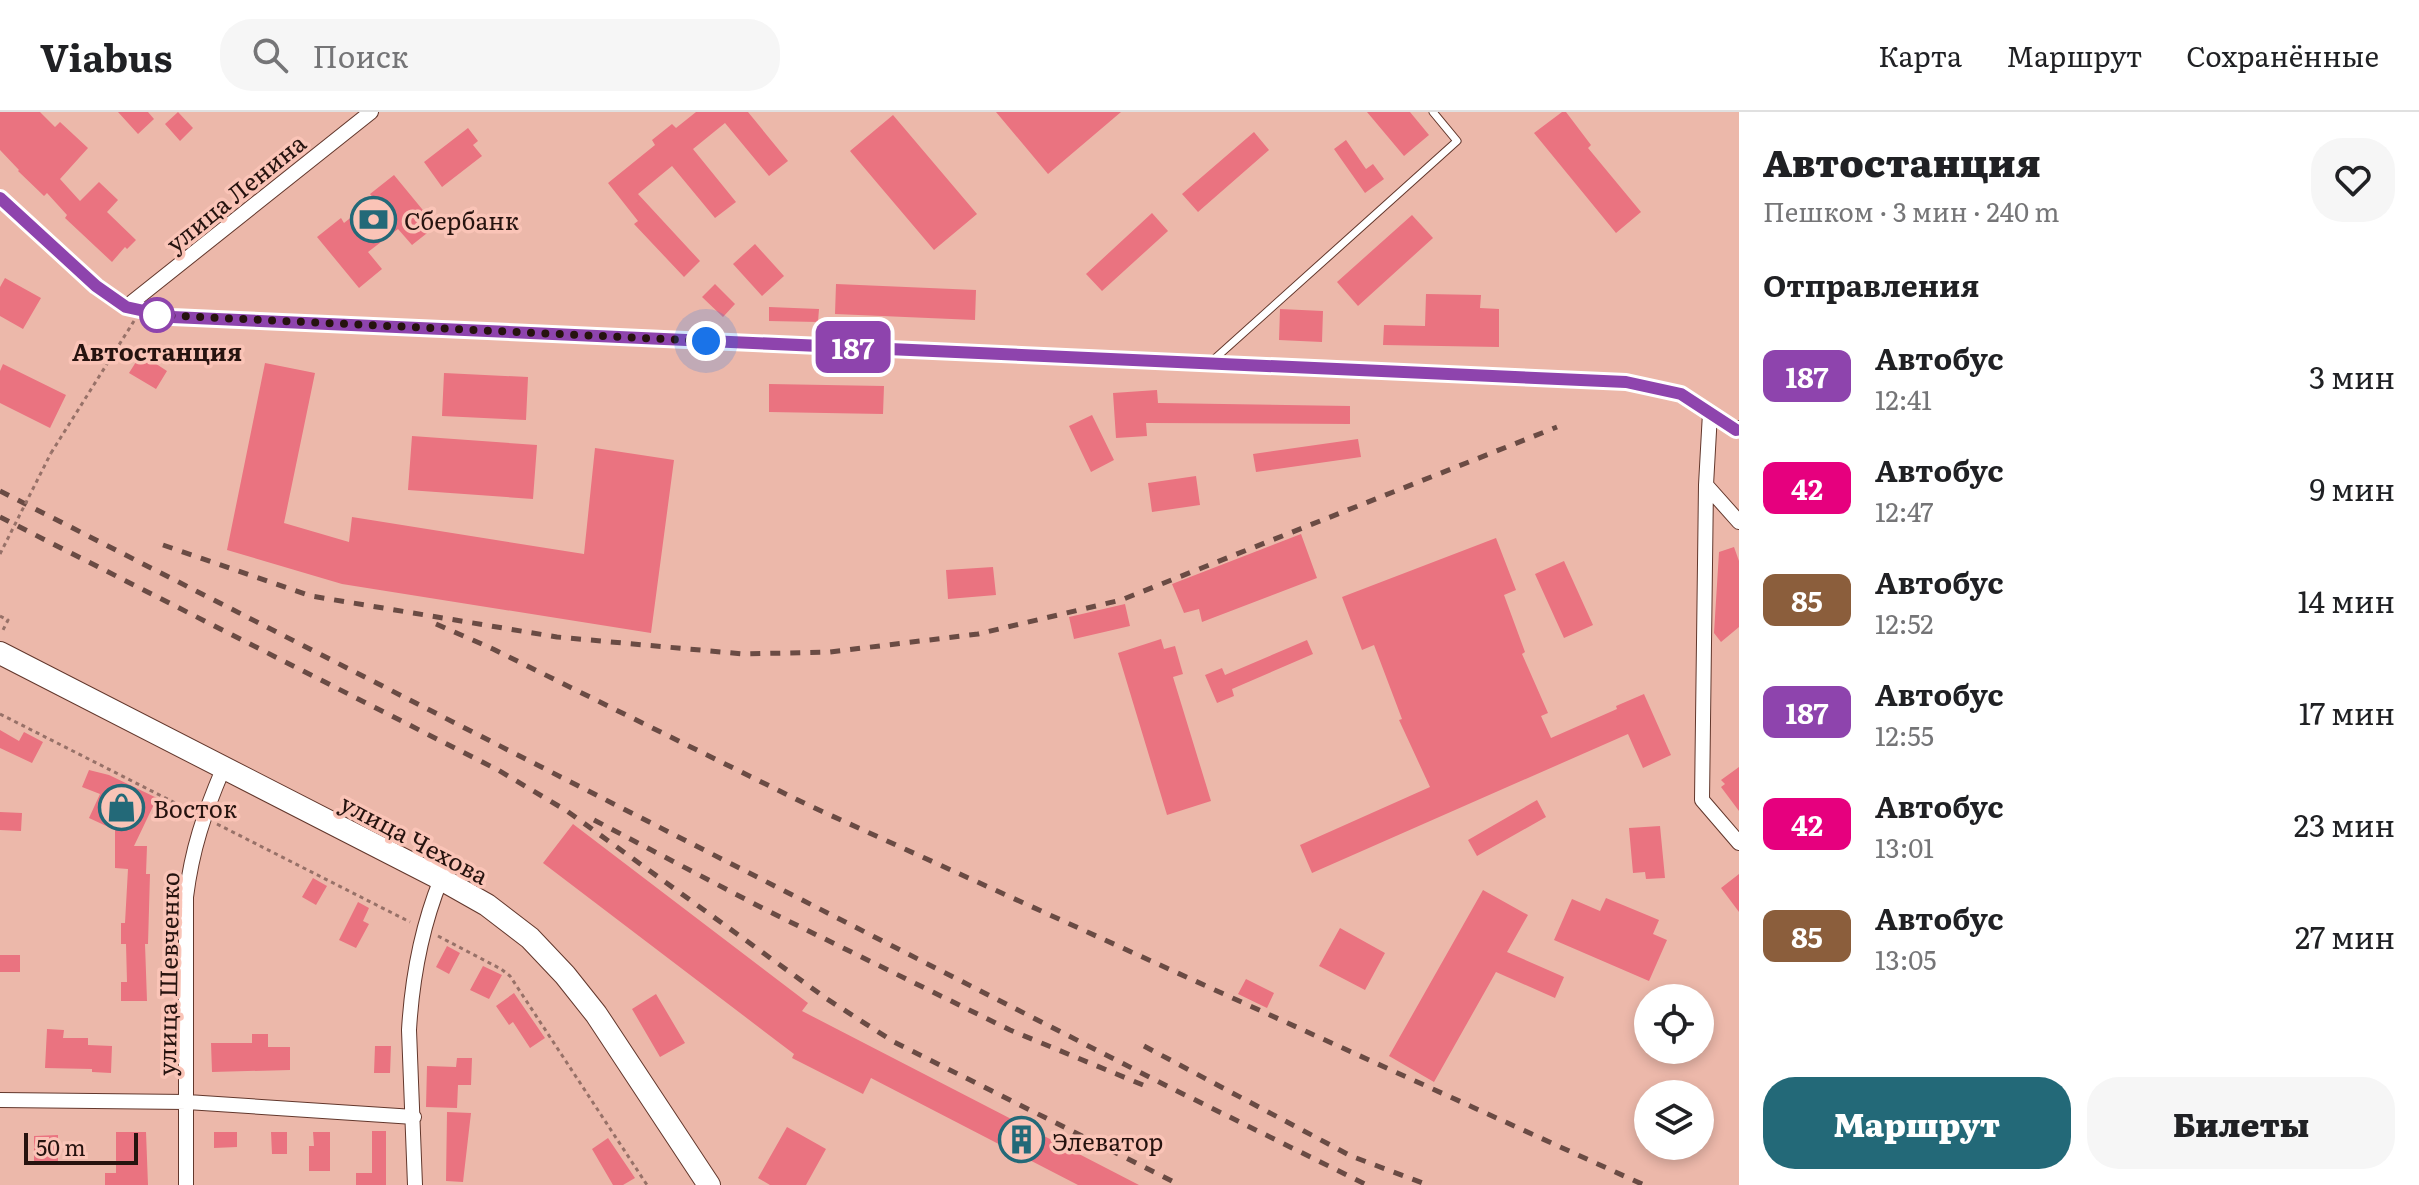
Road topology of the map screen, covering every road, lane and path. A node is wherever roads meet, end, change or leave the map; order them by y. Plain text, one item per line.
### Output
1 (371, 112) edge
2 (1433, 112) edge
3 (0, 198) edge
4 (133, 309) junction
5 (1210, 363) junction
6 (1710, 413) junction
7 (1737, 429) edge
8 (1706, 485) junction
9 (1739, 522) edge
10 (0, 554) edge
11 (0, 616) edge
12 (0, 628) edge
13 (0, 653) edge
14 (0, 714) edge
15 (223, 769) junction
16 (202, 817) junction
17 (1739, 843) edge
18 (441, 879) junction
19 (425, 929) junction
20 (0, 1100) edge
21 (187, 1102) junction
22 (414, 1117) junction
23 (186, 1185) edge
24 (415, 1185) edge
25 (647, 1185) edge
26 (709, 1185) edge

1 - 4 street, улица Ленина
2 - 5 lane
3 - 4 street
4 - 5 street
4 - 10 path, bridge
5 - 6 street
6 - 7 street
6 - 8 street
8 - 9 street
8 - 17 street
11 - 12 path
13 - 15 main road, улица Чехова
14 - 16 path
15 - 16 street, улица Шевченко
15 - 18 main road, улица Чехова
16 - 19 path
16 - 21 street, улица Шевченко
18 - 19 street
18 - 26 main road, улица Чехова
19 - 22 street
19 - 25 path
20 - 21 street
21 - 22 street
21 - 23 street, улица Шевченко
22 - 24 street

